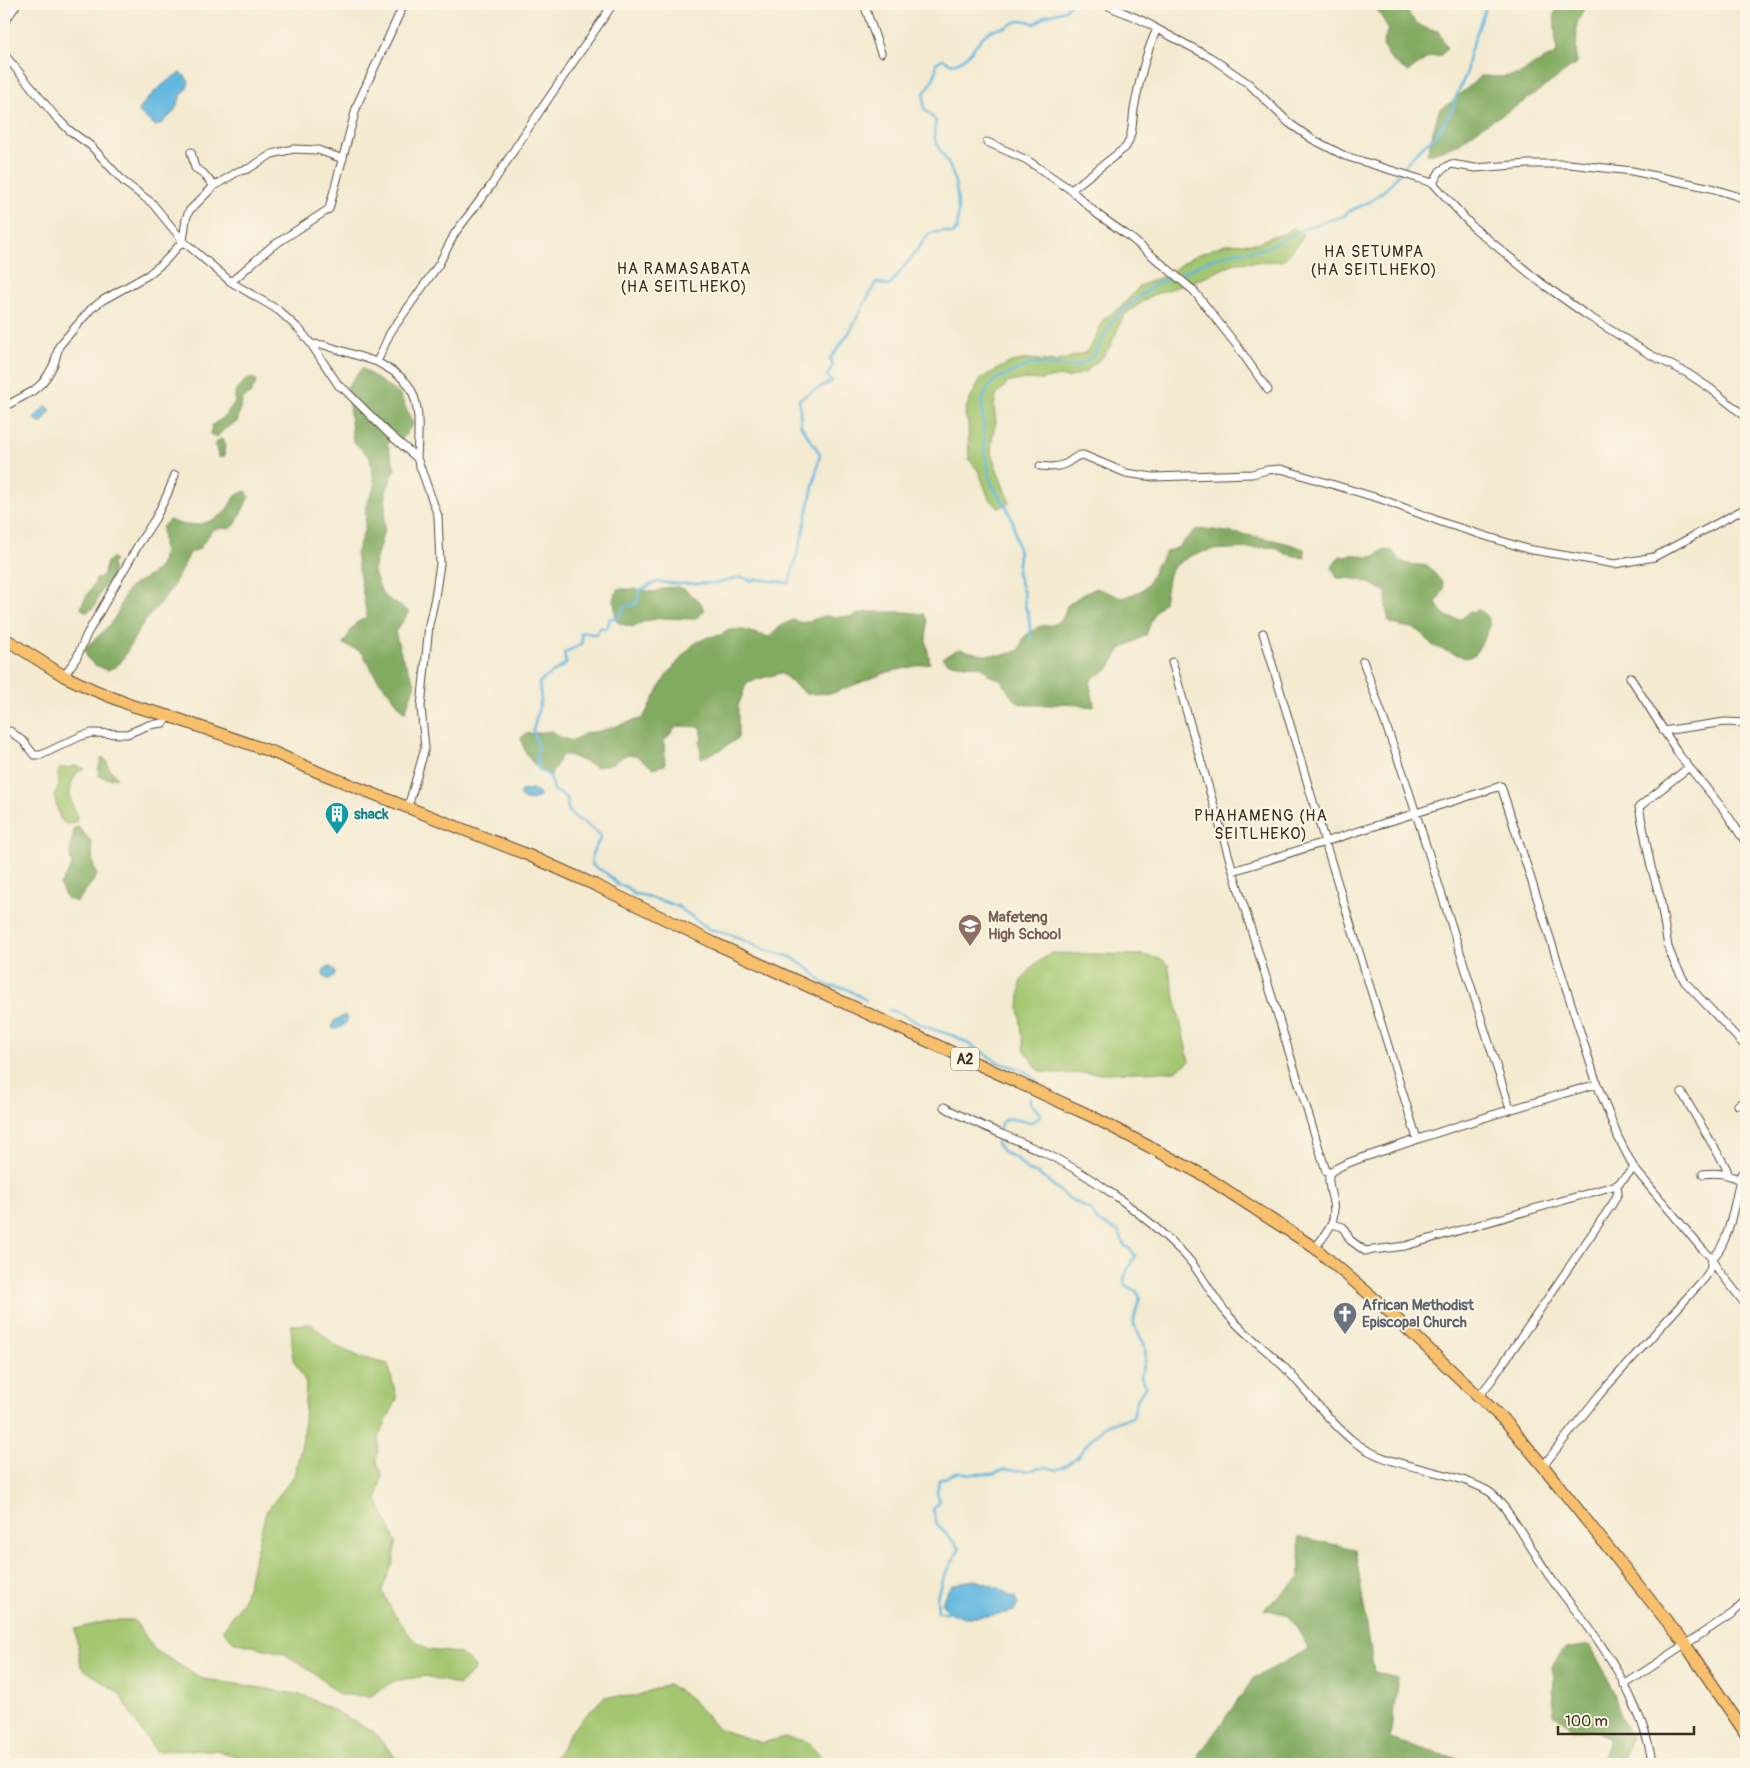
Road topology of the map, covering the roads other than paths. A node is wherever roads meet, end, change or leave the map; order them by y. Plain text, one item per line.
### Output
1 (17, 4) edge
2 (404, 4) edge
3 (613, 4) edge
4 (864, 4) edge
5 (1108, 4) edge
6 (4, 23) edge
7 (1157, 29) junction
8 (882, 53) dead end
9 (4, 54) edge
10 (987, 142) dead end
11 (191, 152) dead end
12 (343, 159) junction
13 (1433, 182) junction
14 (214, 186) junction
15 (1071, 190) junction
16 (1746, 200) edge
17 (183, 240) junction
18 (232, 282) junction
19 (311, 344) junction
20 (377, 362) junction
21 (1268, 390) dead end
22 (4, 407) edge
23 (1746, 417) edge
24 (418, 458) junction
25 (1040, 466) dead end
26 (175, 476) dead end
27 (1746, 508) edge
28 (1263, 633) dead end
29 (4, 638) edge
30 (1363, 661) dead end
31 (1172, 662) dead end
32 (64, 676) junction
33 (1630, 677) dead end
34 (169, 716) junction
35 (1746, 723) edge
36 (4, 731) edge
37 (1663, 731) junction
38 (1689, 767) junction
39 (408, 807) junction
40 (1415, 813) junction
41 (1746, 840) edge
42 (1325, 842) junction
43 (1233, 871) junction
44 (1746, 1047) edge
45 (1598, 1084) junction
46 (1682, 1093) dead end
47 (1746, 1100) edge
48 (1738, 1105) dead end
49 (944, 1107) dead end
50 (1510, 1109) junction
51 (1417, 1139) junction
52 (1634, 1168) junction
53 (1746, 1170) edge
54 (1329, 1174) junction
55 (1704, 1174) dead end
56 (1726, 1174) junction
57 (1739, 1179) junction
58 (1617, 1185) junction
59 (1332, 1224) junction
60 (1315, 1248) junction
61 (1712, 1258) junction
62 (1746, 1305) edge
63 (1479, 1396) junction
64 (1543, 1466) junction
65 (1746, 1602) edge
66 (1685, 1644) junction
67 (1624, 1685) junction
68 (1746, 1734) edge
69 (1654, 1764) edge

1 - 6 street
2 - 12 street
3 - 20 street
4 - 8 street
5 - 7 street
7 - 13 street
7 - 15 street
9 - 17 street
10 - 15 street
11 - 14 street
12 - 14 street
12 - 18 street
13 - 16 street
13 - 23 street
14 - 17 street
15 - 21 street
17 - 18 street
17 - 22 street
18 - 19 street
19 - 20 street
19 - 24 street
20 - 24 street
24 - 39 street
25 - 27 street
26 - 32 street
28 - 42 street
29 - 32 main road, A2
30 - 40 street
31 - 43 street
32 - 34 main road, A2
33 - 37 street
34 - 36 street
34 - 39 main road, A2
35 - 37 street
37 - 38 street
38 - 41 street
38 - 44 street
39 - 60 main road, A2
40 - 42 street
40 - 45 street
40 - 50 street
42 - 43 street
42 - 51 street
43 - 54 street
45 - 50 street
45 - 52 street
46 - 56 street
47 - 48 street
49 - 67 street
50 - 51 street
51 - 54 street
52 - 58 street
52 - 61 street
53 - 57 street
54 - 59 street
55 - 56 street
56 - 57 street
57 - 61 street
58 - 59 street
58 - 63 street
59 - 60 street
60 - 63 main road, A2
61 - 62 street
61 - 64 street
63 - 64 main road, A2
64 - 66 main road, A2
65 - 66 street
66 - 67 street
66 - 68 main road, A2
67 - 69 street

